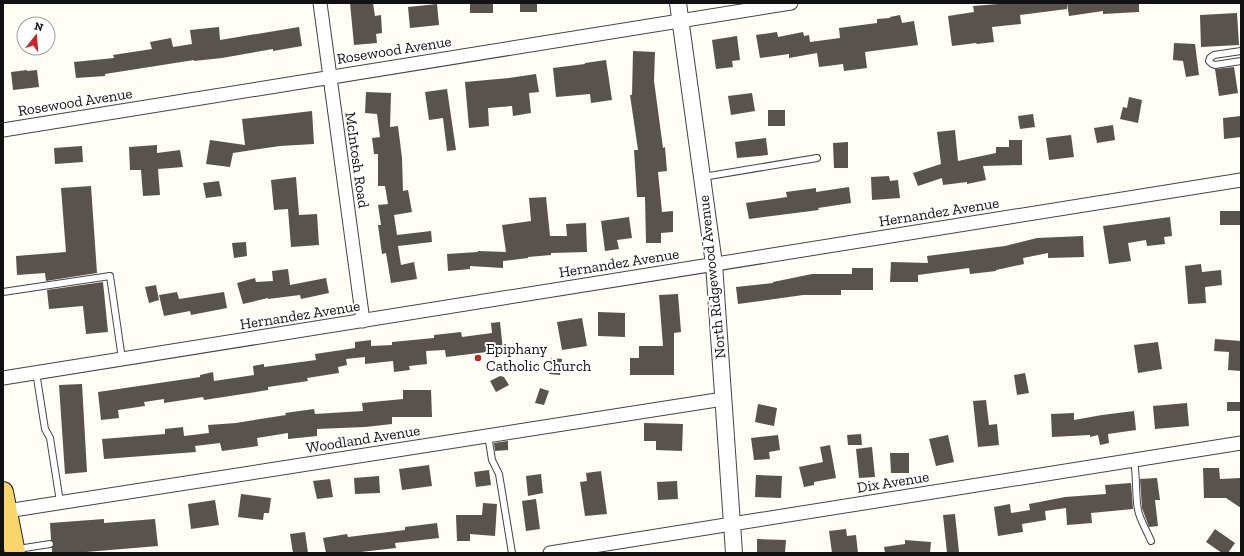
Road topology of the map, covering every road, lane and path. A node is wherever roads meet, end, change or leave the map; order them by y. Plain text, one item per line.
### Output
1 (320, 3) edge
2 (678, 3) edge
3 (791, 3) edge
4 (681, 21) junction
5 (1241, 51) edge
6 (1241, 61) edge
7 (330, 77) junction
8 (3, 130) edge
9 (817, 158) dead end
10 (702, 178) junction
11 (1241, 180) edge
12 (714, 264) junction
13 (3, 292) edge
14 (363, 321) junction
15 (122, 359) junction
16 (36, 372) junction
17 (3, 378) edge
18 (723, 398) junction
19 (488, 435) junction
20 (1241, 443) edge
21 (1134, 460) junction
22 (3, 492) edge
23 (60, 502) junction
24 (7, 511) junction
25 (732, 524) junction
26 (1151, 541) dead end
27 (50, 544) dead end
28 (14, 551) edge
29 (512, 553) edge
30 (550, 553) edge
31 (734, 553) edge

1 - 7 street, McIntosh Road
2 - 4 street, North Ridgewood Avenue
3 - 4 street, Rosewood Avenue
4 - 7 street, Rosewood Avenue
4 - 10 street, North Ridgewood Avenue
5 - 6 lane
7 - 8 street, Rosewood Avenue
7 - 14 street, McIntosh Road
9 - 10 lane
10 - 12 street, North Ridgewood Avenue
11 - 12 street, Hernandez Avenue
12 - 14 street, Hernandez Avenue
12 - 18 street, North Ridgewood Avenue
13 - 15 lane
14 - 15 street, Hernandez Avenue
15 - 16 street, Hernandez Avenue
16 - 17 street, Hernandez Avenue
16 - 23 lane
18 - 19 street, Woodland Avenue
18 - 25 street, North Ridgewood Avenue
19 - 23 street, Woodland Avenue
19 - 29 lane
20 - 21 street, Dix Avenue
21 - 25 street, Dix Avenue
21 - 26 lane
22 - 24 main road
23 - 24 street, Woodland Avenue
24 - 28 main road
25 - 30 street, Dix Avenue
25 - 31 street, North Ridgewood Avenue
27 - 28 lane

